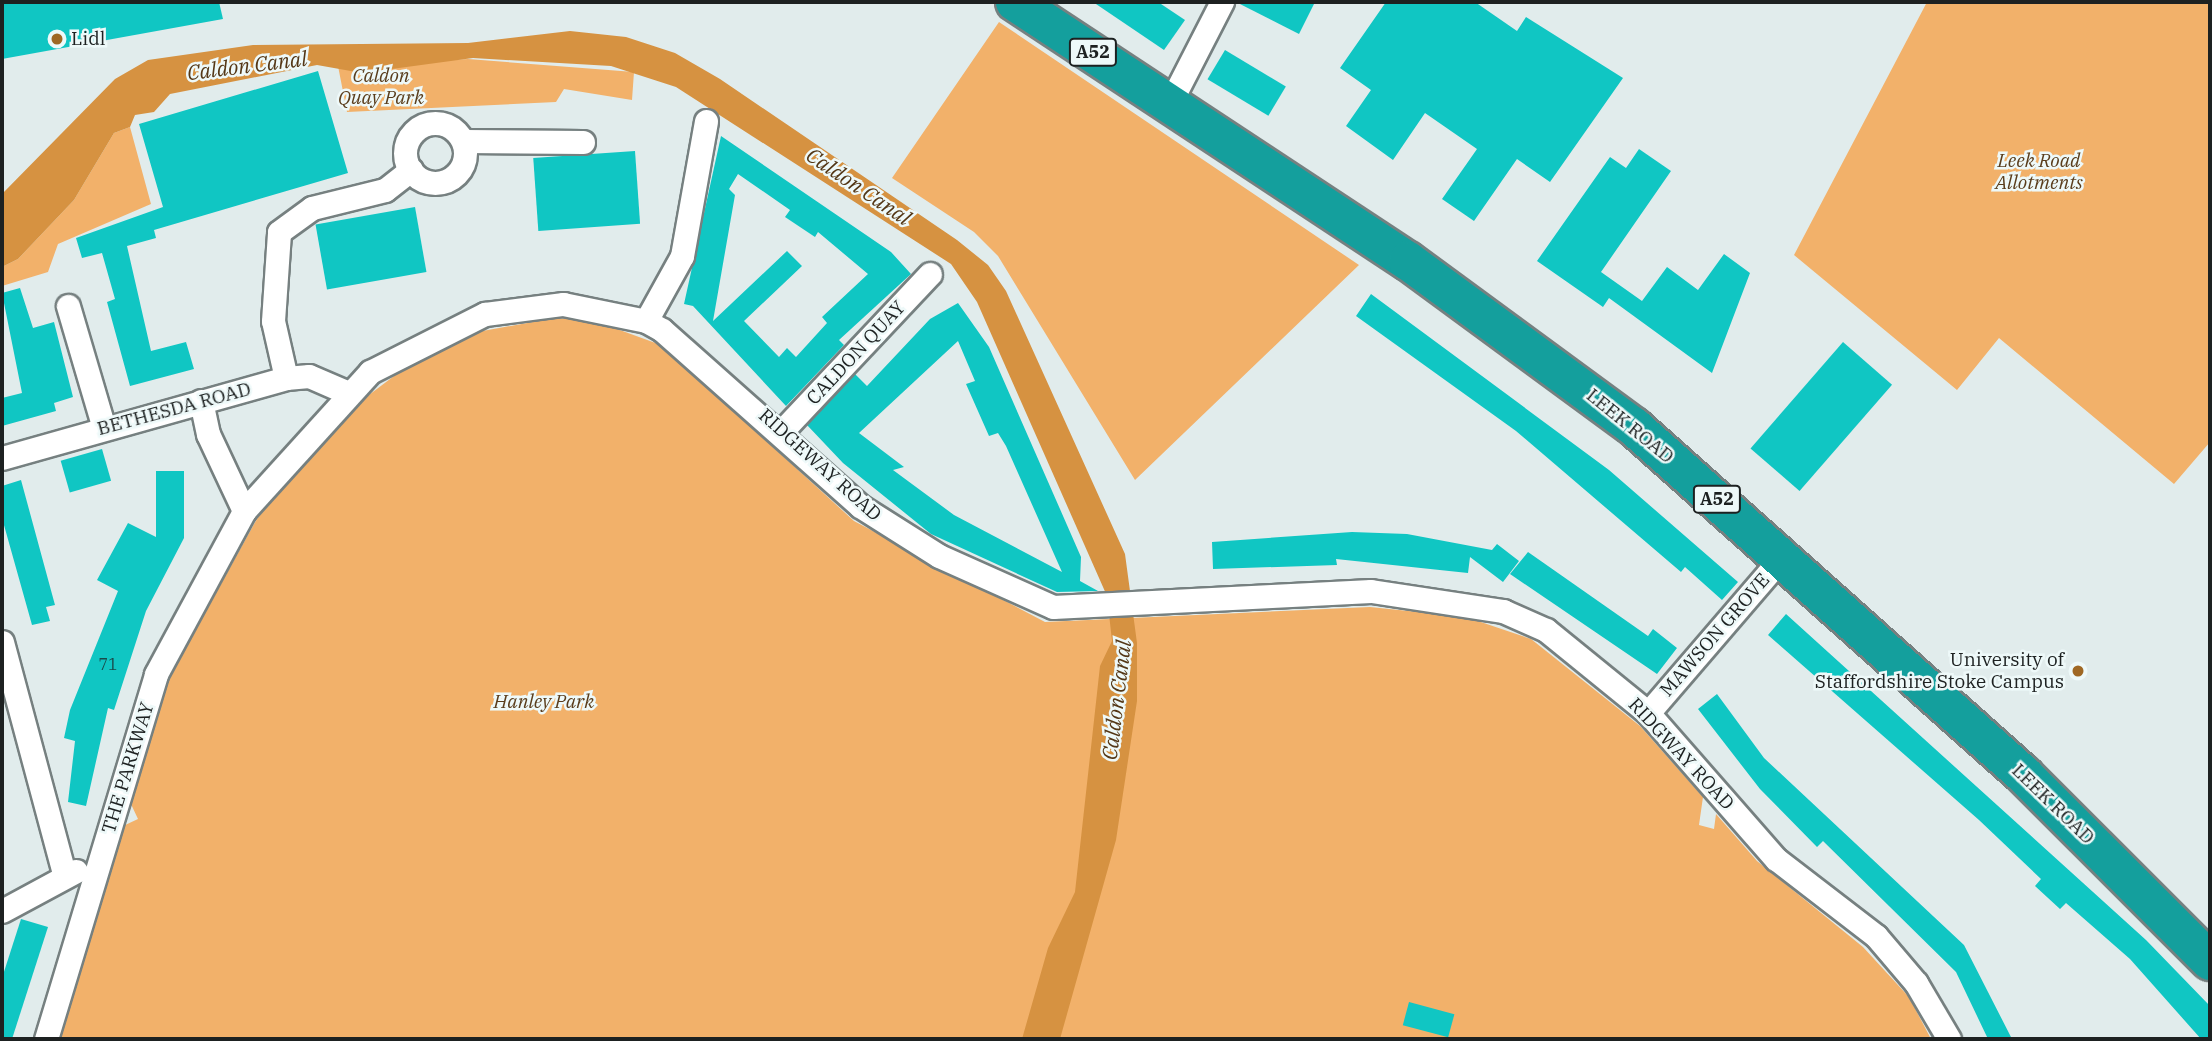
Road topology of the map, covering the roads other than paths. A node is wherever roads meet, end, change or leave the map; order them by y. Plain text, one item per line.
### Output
1 (1015, 2) edge
2 (1222, 2) edge
3 (1170, 103) junction
4 (706, 121) dead end
5 (464, 141) junction
6 (583, 142) dead end
7 (411, 170) junction
8 (930, 274) dead end
9 (68, 306) dead end
10 (590, 306) joint
11 (646, 321) junction
12 (286, 378) junction
13 (346, 392) junction
14 (201, 401) junction
15 (104, 428) junction
16 (781, 432) junction
17 (2, 458) edge
18 (244, 511) junction
19 (1782, 557) junction
20 (1172, 601) joint
21 (2, 642) edge
22 (1648, 713) junction
23 (97, 867) junction
24 (64, 874) junction
25 (2, 911) edge
26 (2210, 961) edge
27 (46, 1039) edge
28 (1950, 1039) edge

1 - 3 highway, LEEK ROAD / A52
2 - 3 street
3 - 19 highway, LEEK ROAD / A52
4 - 11 street
5 - 6 street
5 - 7 street
5 - 7 street
7 - 12 street
8 - 16 street, CALDON QUAY
9 - 15 street
10 - 11 street, RIDGEWAY ROAD
10 - 13 street, THE PARKWAY
11 - 16 street, RIDGEWAY ROAD
12 - 13 street, BETHESDA ROAD
12 - 14 street, BETHESDA ROAD
13 - 18 street, THE PARKWAY
14 - 15 street, BETHESDA ROAD
14 - 18 street
15 - 17 street, BETHESDA ROAD
16 - 20 street, RIDGEWAY ROAD
18 - 23 street, THE PARKWAY
19 - 22 street, MAWSON GROVE
19 - 26 highway, LEEK ROAD / A52
20 - 22 street, RIDGWAY ROAD
21 - 24 street
22 - 28 street, RIDGWAY ROAD
23 - 24 street
23 - 27 street, THE PARKWAY
24 - 25 street

